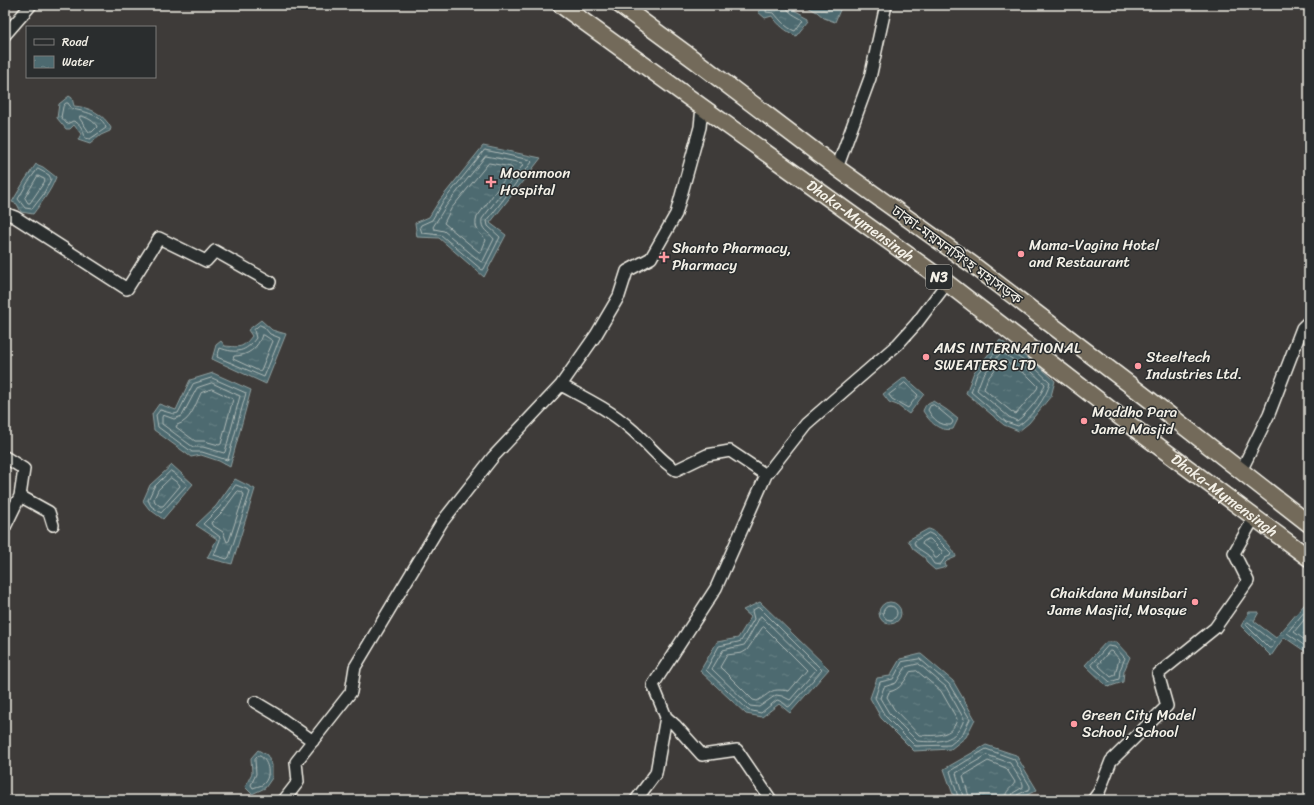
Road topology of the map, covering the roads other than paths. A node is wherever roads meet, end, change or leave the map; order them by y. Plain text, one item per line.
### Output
1 (31, 5) edge
2 (562, 5) edge
3 (620, 5) edge
4 (886, 5) edge
5 (5, 35) edge
6 (702, 108) junction
7 (837, 168) junction
8 (5, 212) edge
9 (270, 282) dead end
10 (947, 283) junction
11 (1309, 321) edge
12 (561, 385) junction
13 (5, 457) edge
14 (1240, 471) junction
15 (766, 475) junction
16 (20, 496) junction
17 (1255, 516) junction
18 (1309, 524) edge
19 (53, 525) dead end
20 (5, 527) edge
21 (1309, 558) edge
22 (255, 702) dead end
23 (666, 717) junction
24 (313, 741) junction
25 (284, 800) edge
26 (636, 800) edge
27 (771, 800) edge
28 (1093, 800) edge

1 - 5 street
2 - 6 highway, Dhaka-Mymensingh / N3
3 - 7 highway, ঢাকা-ময়মনসিংহ মহাসড়ক / N3
4 - 7 street
6 - 10 highway, Dhaka-Mymensingh / N3
6 - 12 street
7 - 14 highway, ঢাকা-ময়মনসিংহ মহাসড়ক / N3
8 - 9 street
10 - 15 street
10 - 17 highway, Dhaka-Mymensingh / N3
11 - 14 street
12 - 15 street
12 - 24 street
13 - 16 street
14 - 18 highway, ঢাকা-ময়মনসিংহ মহাসড়ক / N3
15 - 23 street
16 - 19 street
16 - 20 street
17 - 21 highway, Dhaka-Mymensingh / N3
17 - 28 street
22 - 24 street
23 - 26 street
23 - 27 street
24 - 25 street

